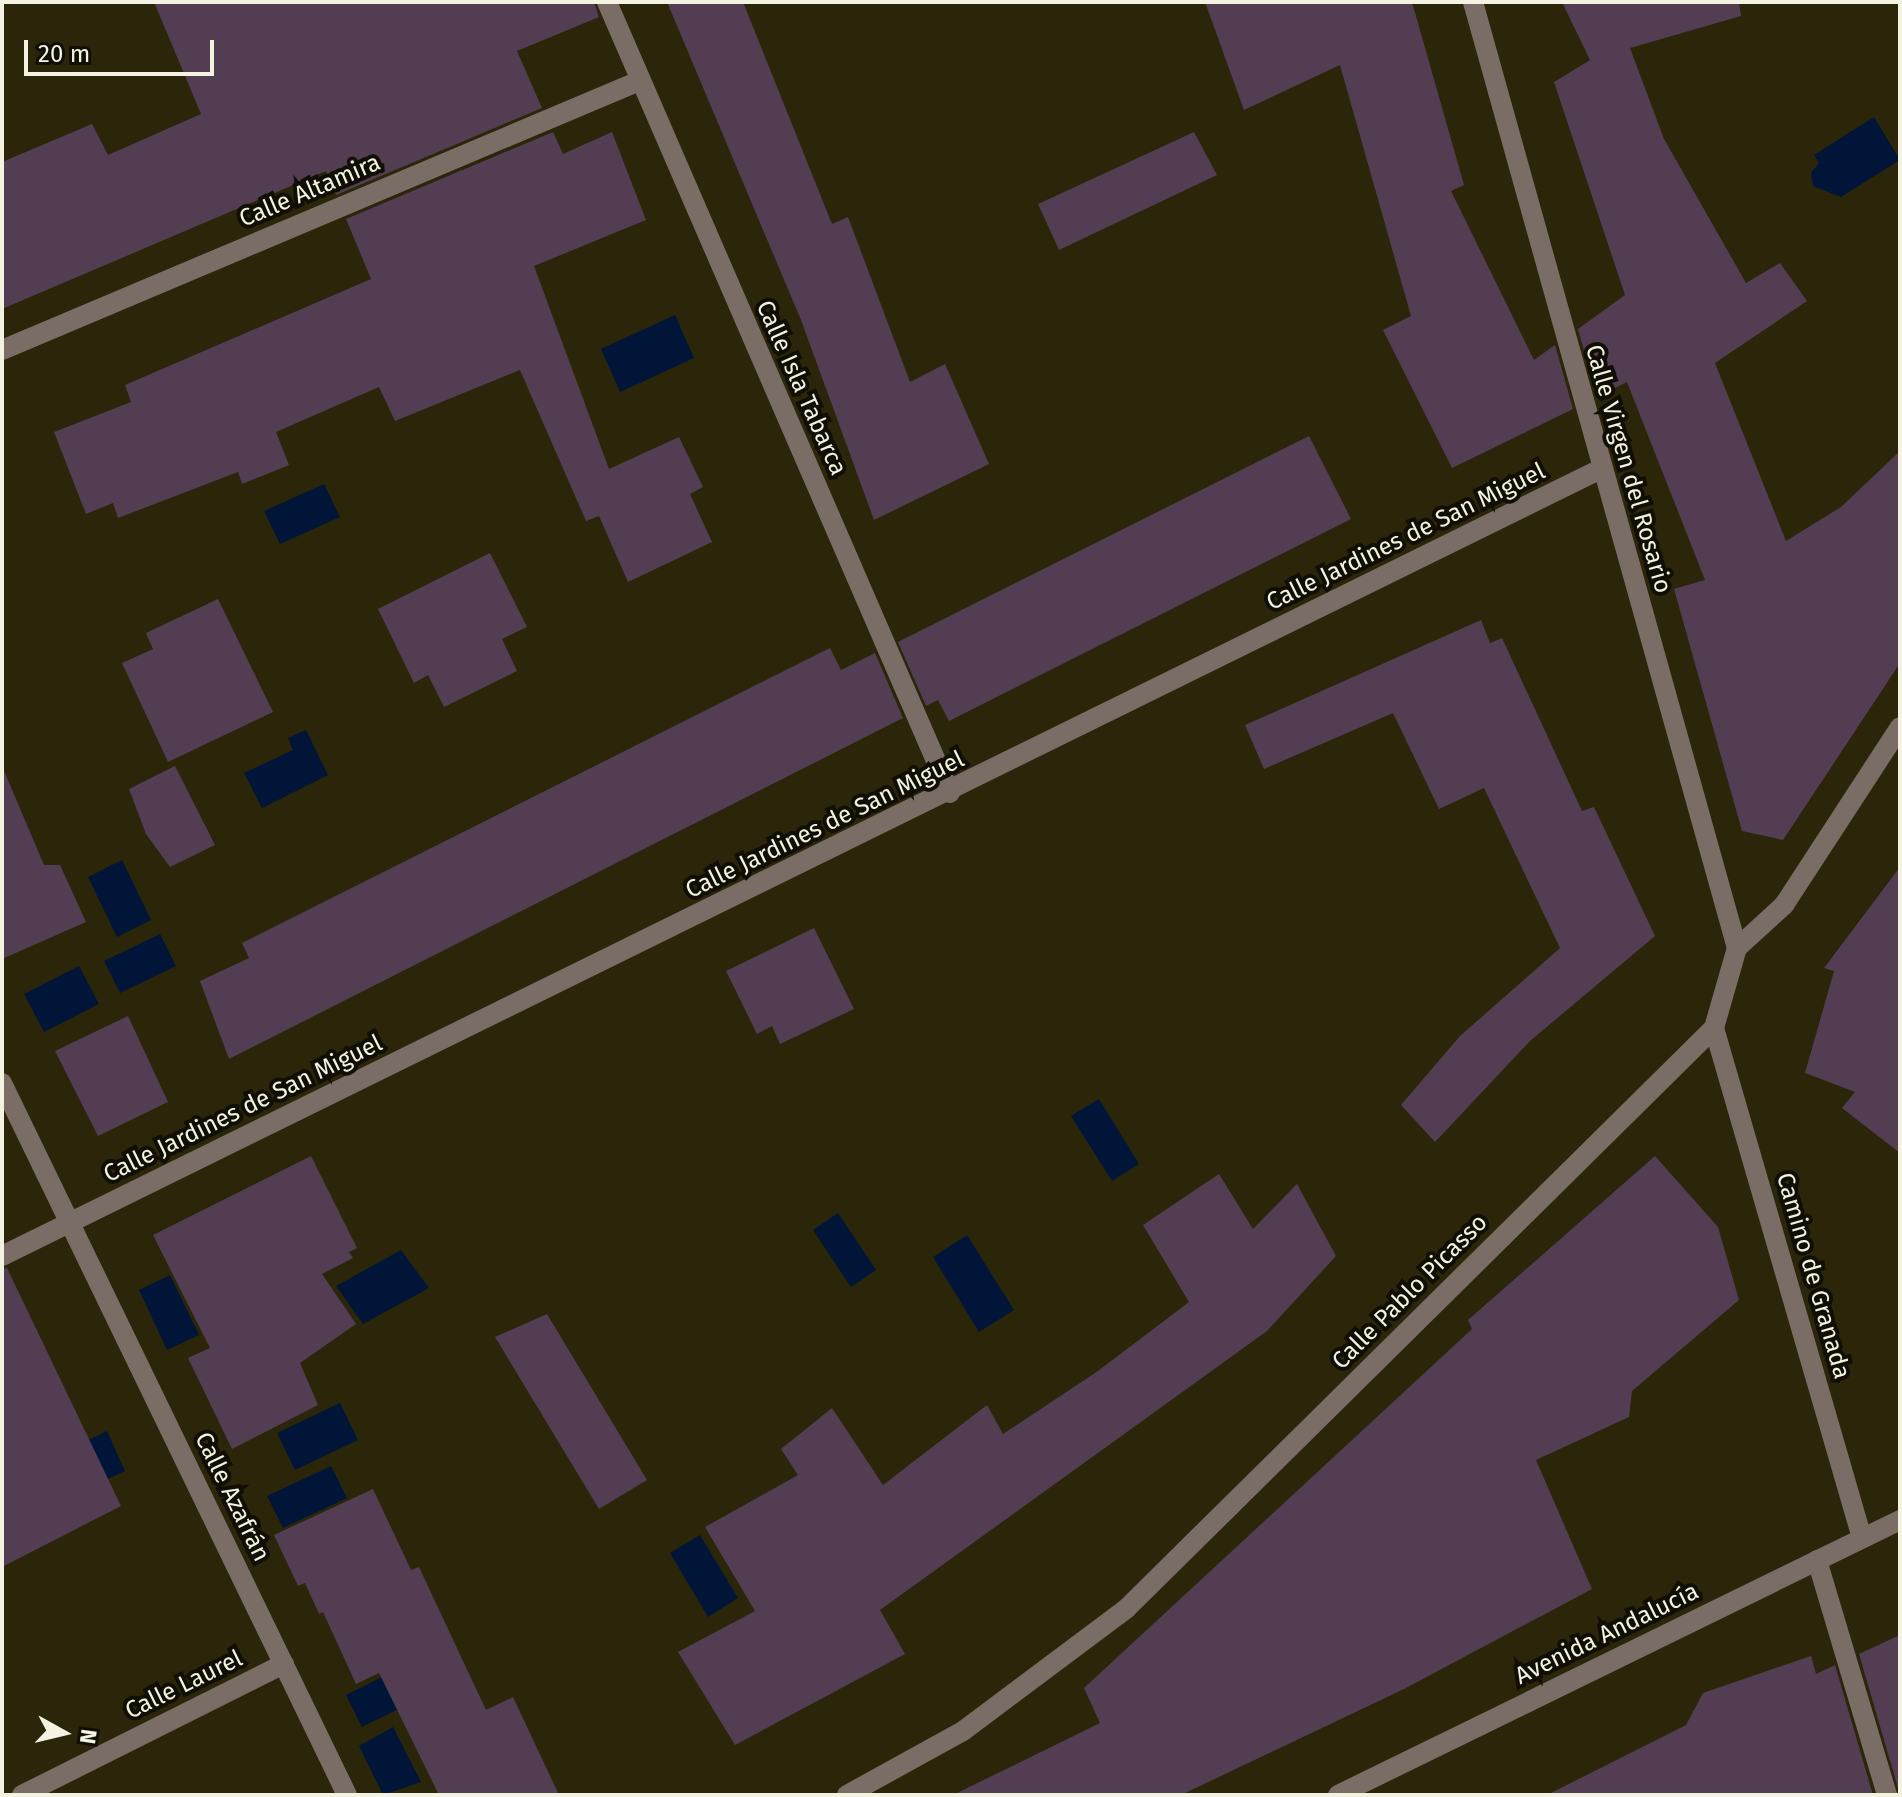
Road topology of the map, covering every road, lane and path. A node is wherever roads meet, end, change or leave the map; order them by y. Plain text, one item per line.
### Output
1 (607, 2) edge
2 (1473, 2) edge
3 (639, 81) junction
4 (2, 350) edge
5 (1601, 469) junction
6 (1900, 727) edge
7 (950, 793) junction
8 (1737, 948) junction
9 (1714, 1028) junction
10 (2, 1083) edge
11 (70, 1223) junction
12 (2, 1256) edge
13 (1900, 1520) edge
14 (1862, 1538) junction
15 (1817, 1560) junction
16 (284, 1664) junction
17 (22, 1795) edge
18 (347, 1795) edge
19 (847, 1795) edge
20 (1338, 1795) edge
21 (1887, 1795) edge

1 - 3 street, Calle Isla Tabarca
2 - 5 street, Calle Virgen del Rosario
3 - 4 street, Calle Altamira
3 - 7 street, Calle Isla Tabarca
5 - 7 street, Calle Jardines de San Miguel
5 - 8 street, Calle Virgen del Rosario
6 - 8 street
7 - 11 street, Calle Jardines de San Miguel
8 - 9 street, Calle Pablo Picasso
9 - 14 street, Camino de Granada
9 - 19 street, Calle Pablo Picasso
10 - 11 street, Calle Azafrán
11 - 12 street, Calle Jardines de San Miguel
11 - 16 street, Calle Azafrán
13 - 14 street, Avenida Andalucía
14 - 15 street, Avenida Andalucía
15 - 20 street, Avenida Andalucía
15 - 21 street
16 - 17 street, Calle Laurel
16 - 18 street, Calle Azafrán

